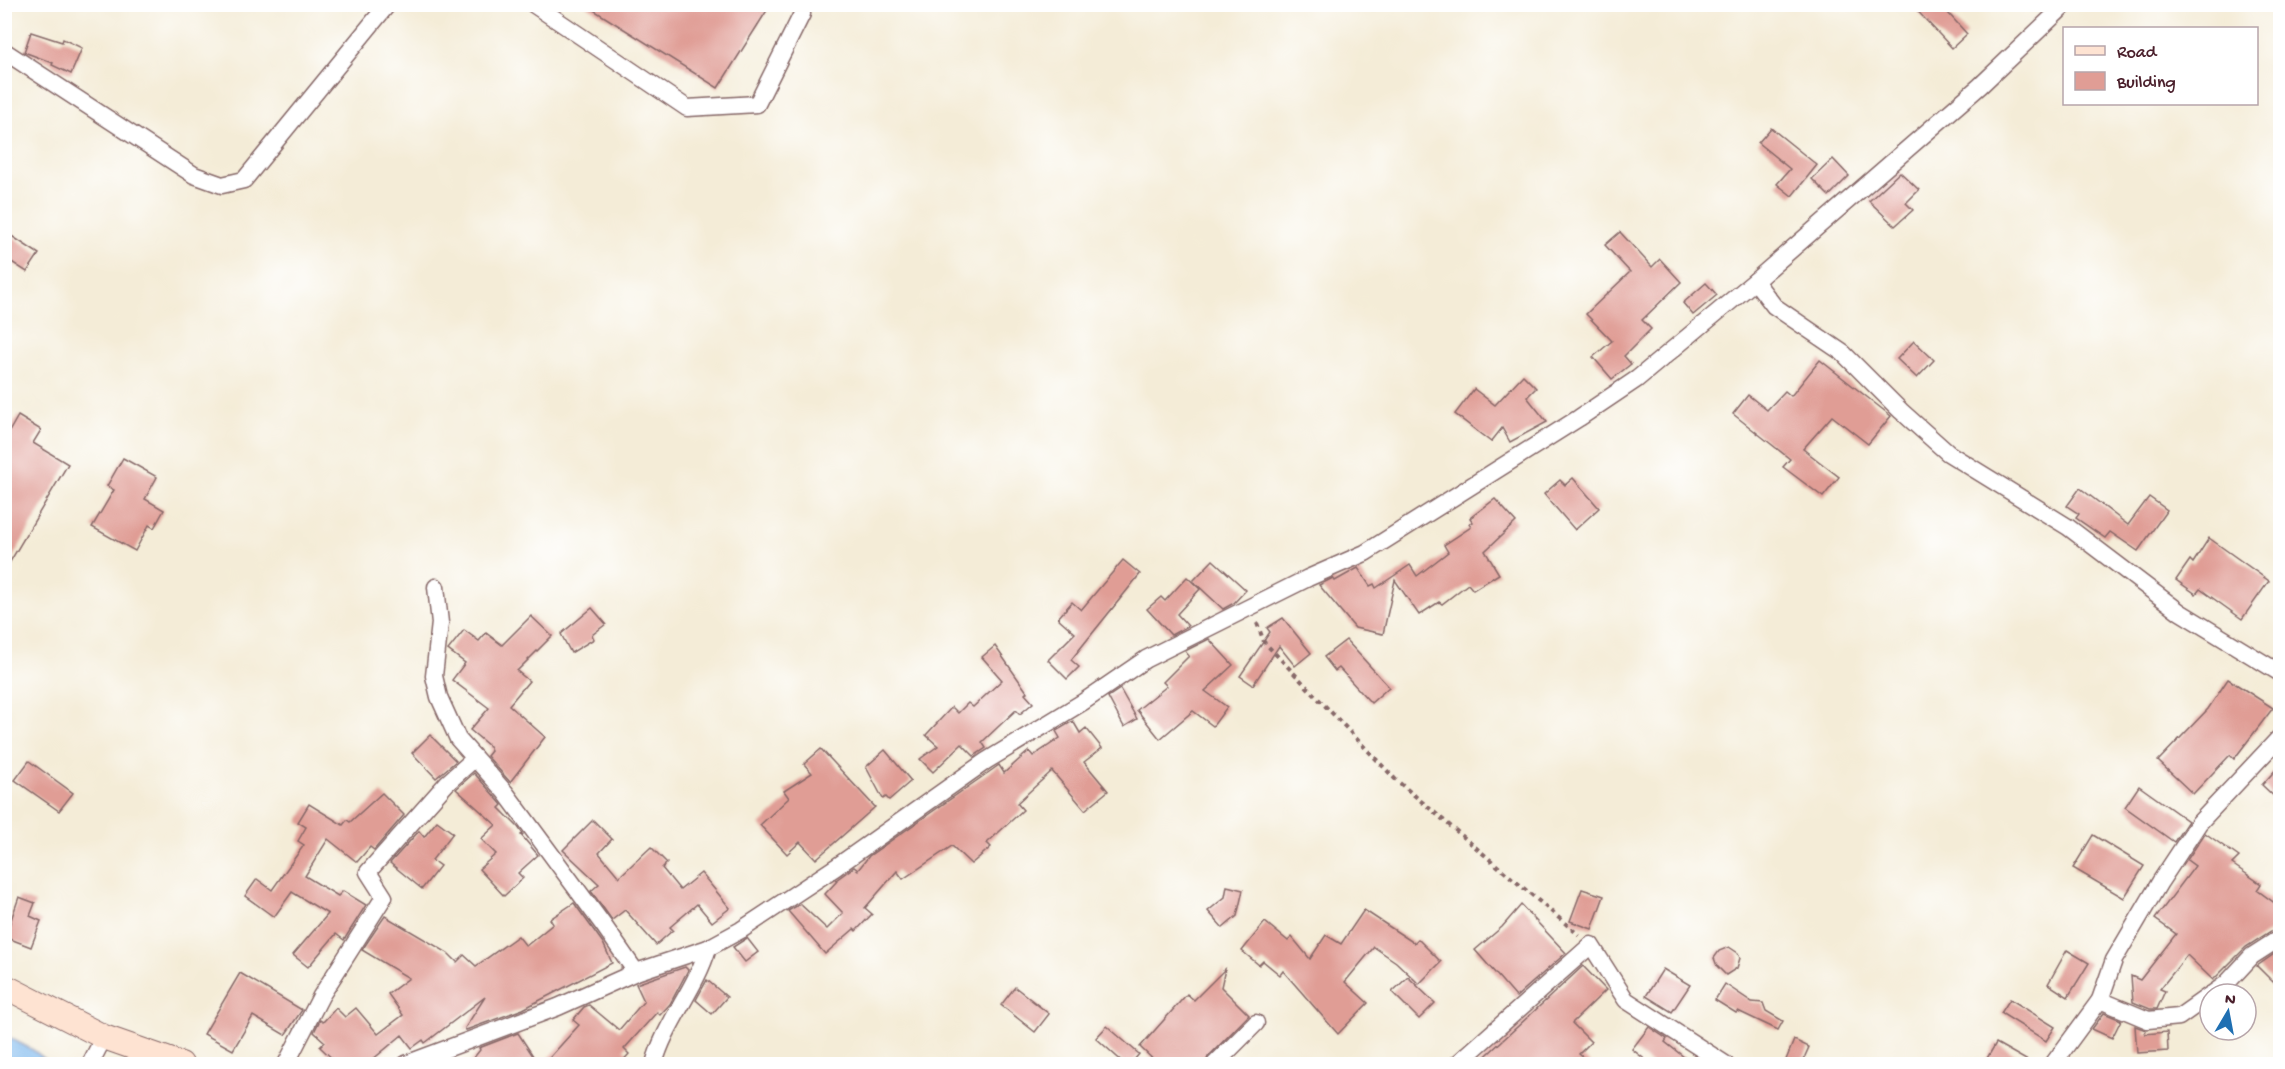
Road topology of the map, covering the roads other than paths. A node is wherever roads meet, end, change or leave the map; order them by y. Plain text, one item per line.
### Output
1 (388, 4) edge
2 (533, 4) edge
3 (800, 4) edge
4 (2066, 4) edge
5 (4, 51) edge
6 (1755, 281) junction
7 (436, 587) dead end
8 (2280, 673) edge
9 (2280, 737) edge
10 (474, 759) junction
11 (2280, 938) edge
12 (708, 948) junction
13 (636, 972) junction
14 (2228, 982) edge
15 (4, 986) edge
16 (2100, 1000) junction
17 (2198, 1004) edge
18 (1256, 1023) dead end
19 (104, 1037) junction
20 (90, 1065) edge
21 (181, 1065) edge
22 (286, 1065) edge
23 (406, 1065) edge
24 (654, 1065) edge
25 (1215, 1065) edge
26 (1457, 1065) edge
27 (1725, 1065) edge
28 (2053, 1065) edge

1 - 5 street
2 - 3 street
4 - 6 street
6 - 8 street
6 - 12 street
7 - 10 street
9 - 16 street
10 - 13 street
10 - 22 street
11 - 14 street
12 - 13 street
12 - 24 street
13 - 23 street
15 - 19 main road
16 - 17 street
16 - 28 street
18 - 25 street
19 - 20 street
19 - 21 main road
26 - 27 street

